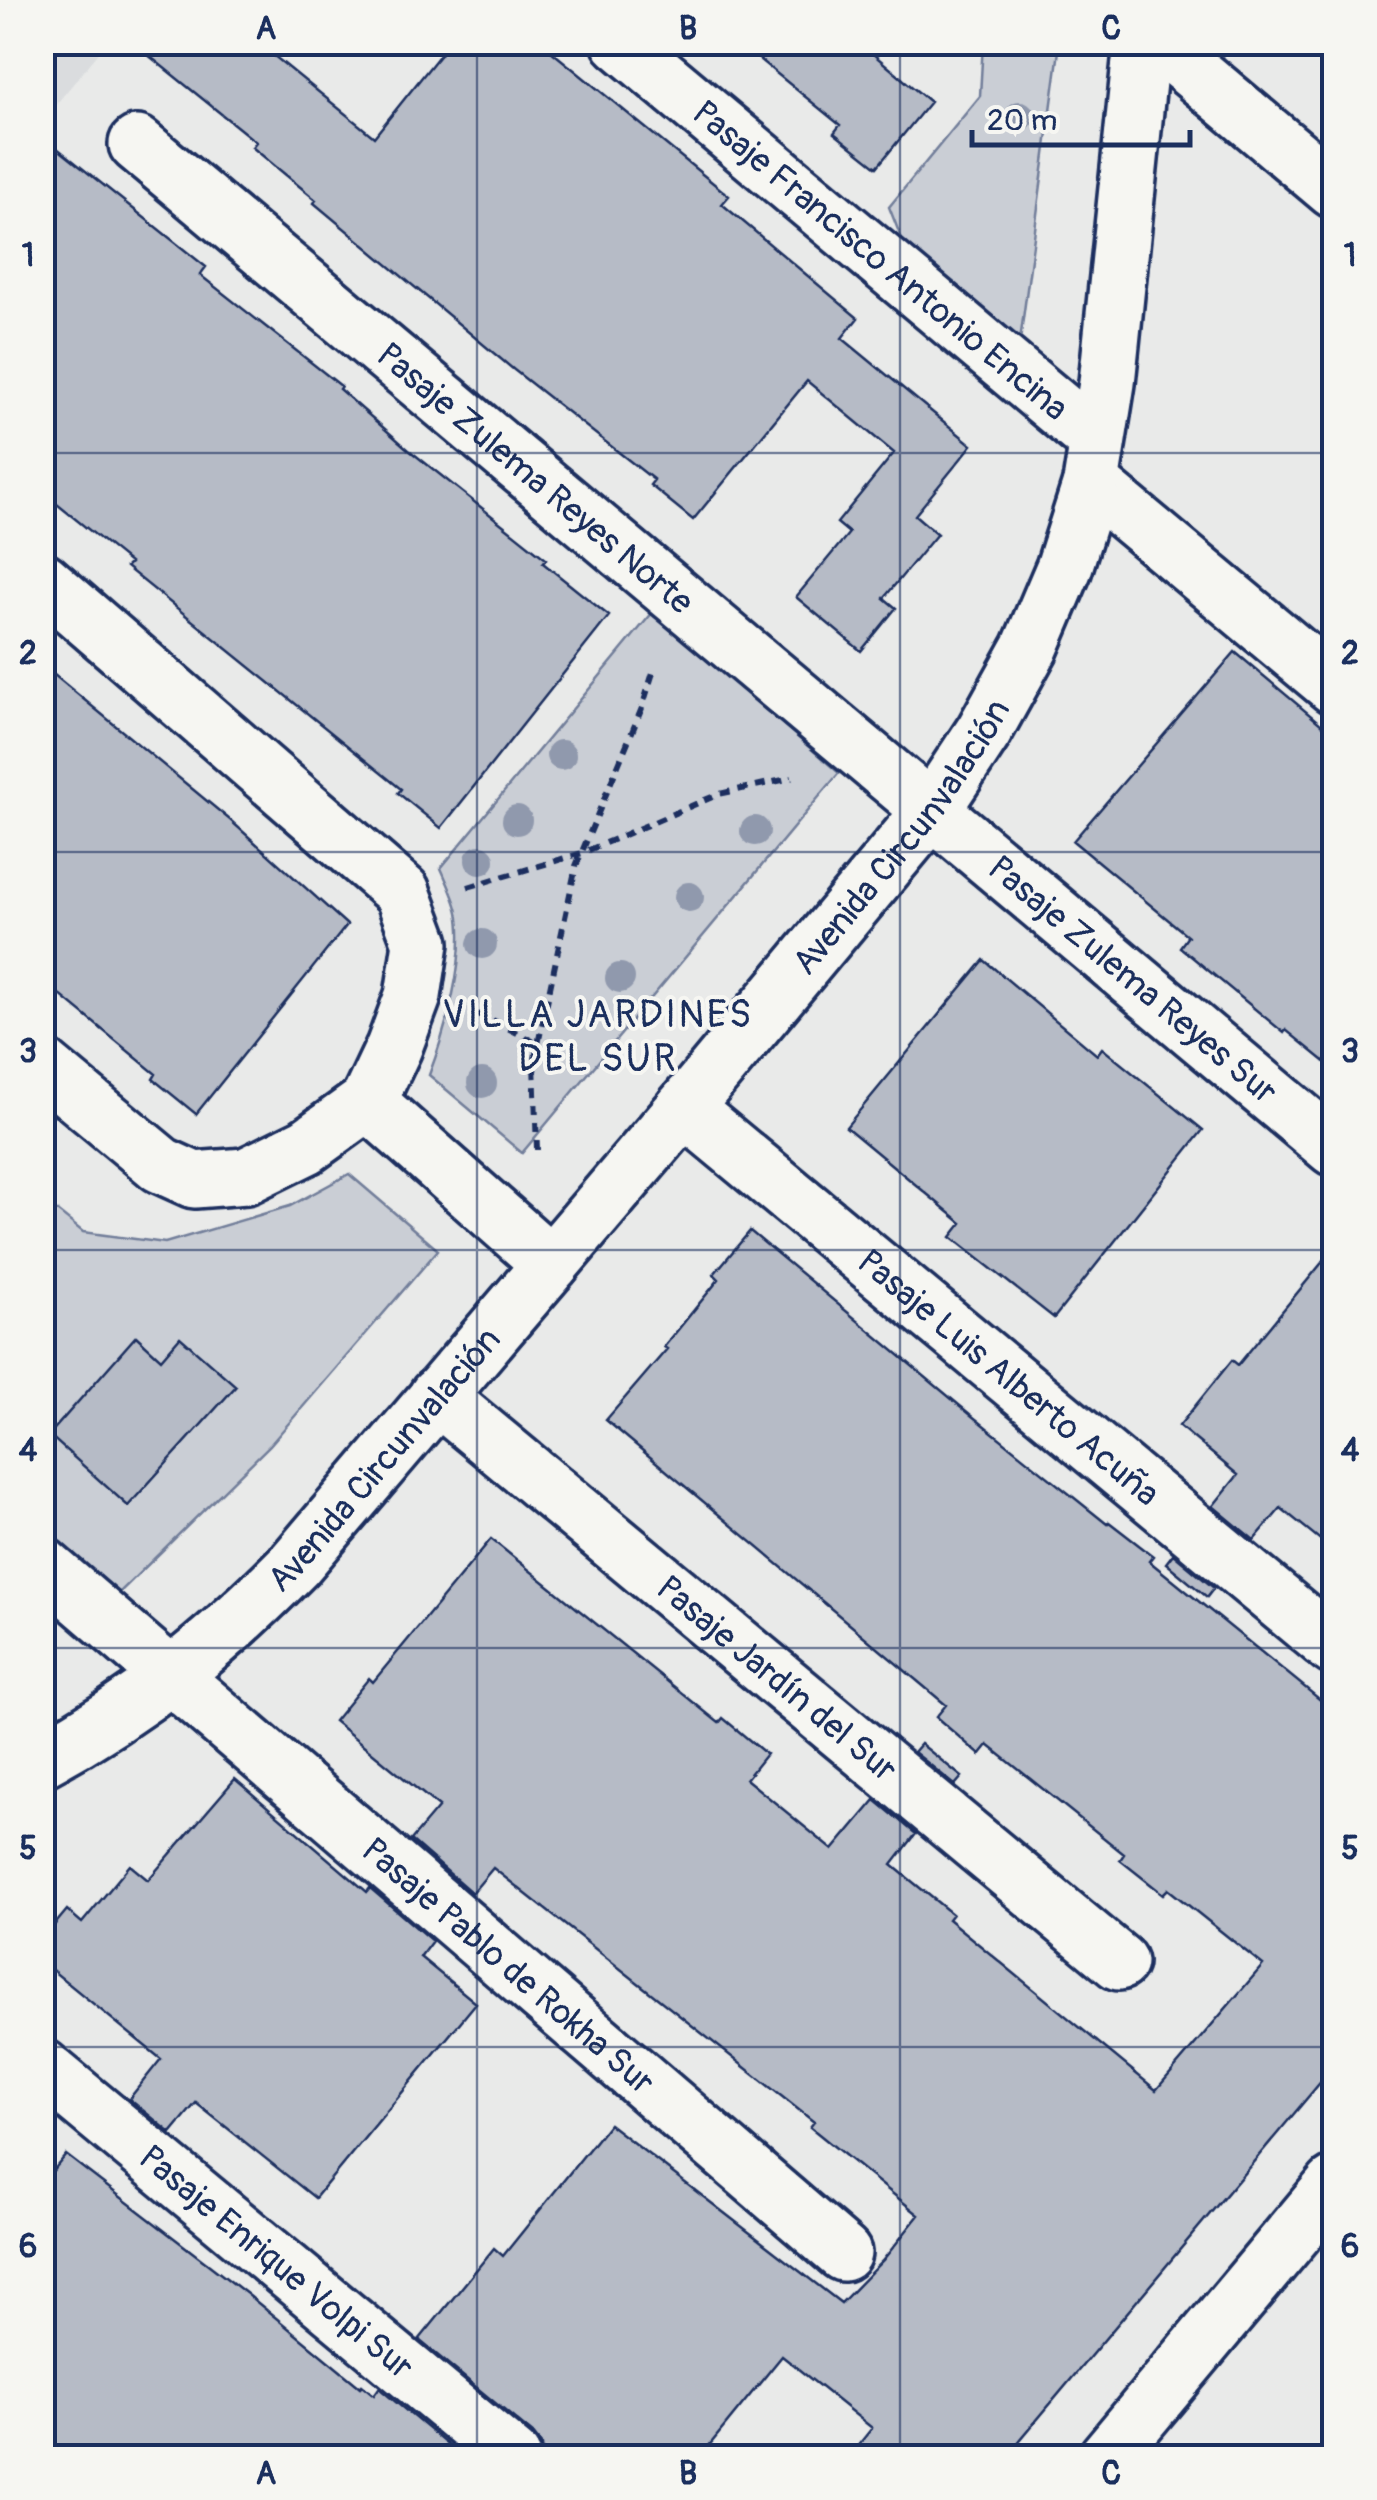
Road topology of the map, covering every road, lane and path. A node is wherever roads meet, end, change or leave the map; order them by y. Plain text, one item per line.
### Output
1 (620, 42) edge
2 (1142, 42) edge
3 (1158, 42) edge
4 (137, 144) dead end
5 (1334, 190) edge
6 (1094, 462) junction
7 (42, 580) edge
8 (656, 663) dead end
9 (1334, 686) edge
10 (806, 774) dead end
11 (932, 810) junction
12 (582, 854) junction
13 (456, 891) dead end
14 (472, 1014) dead end
15 (538, 1044) junction
16 (42, 1066) edge
17 (368, 1102) junction
18 (684, 1108) junction
19 (1334, 1148) edge
20 (537, 1150) dead end
21 (551, 1264) junction
22 (437, 1396) junction
23 (42, 1565) edge
24 (1334, 1647) edge
25 (173, 1676) junction
26 (42, 1759) edge
27 (1119, 1962) dead end
28 (42, 2067) edge
29 (1334, 2185) edge
30 (843, 2252) dead end
31 (514, 2458) edge
32 (1106, 2458) edge

1 - 6 street, Pasaje Francisco Antonio Encina
2 - 6 street, Avenida Circunvalación
3 - 5 street
4 - 11 street, Pasaje Zulema Reyes Norte
6 - 9 street, Pasaje Francisco Antonio Encina
6 - 11 street, Avenida Circunvalación
7 - 17 street
8 - 12 path
10 - 12 path
11 - 18 street, Avenida Circunvalación
11 - 19 street, Pasaje Zulema Reyes Sur
12 - 13 path
12 - 15 path
14 - 15 path
15 - 20 path
16 - 17 street
17 - 21 street
18 - 21 street, Avenida Circunvalación
18 - 24 street, Pasaje Luis Alberto Acuña
21 - 22 street, Avenida Circunvalación
22 - 25 street, Avenida Circunvalación
22 - 27 street, Pasaje Jardín del Sur
23 - 25 street, Pasaje Pablo de Rokha Sur
25 - 26 street, Avenida Circunvalación
25 - 30 street, Pasaje Pablo de Rokha Sur
28 - 31 street, Pasaje Enrique Volpi Sur
29 - 32 street

